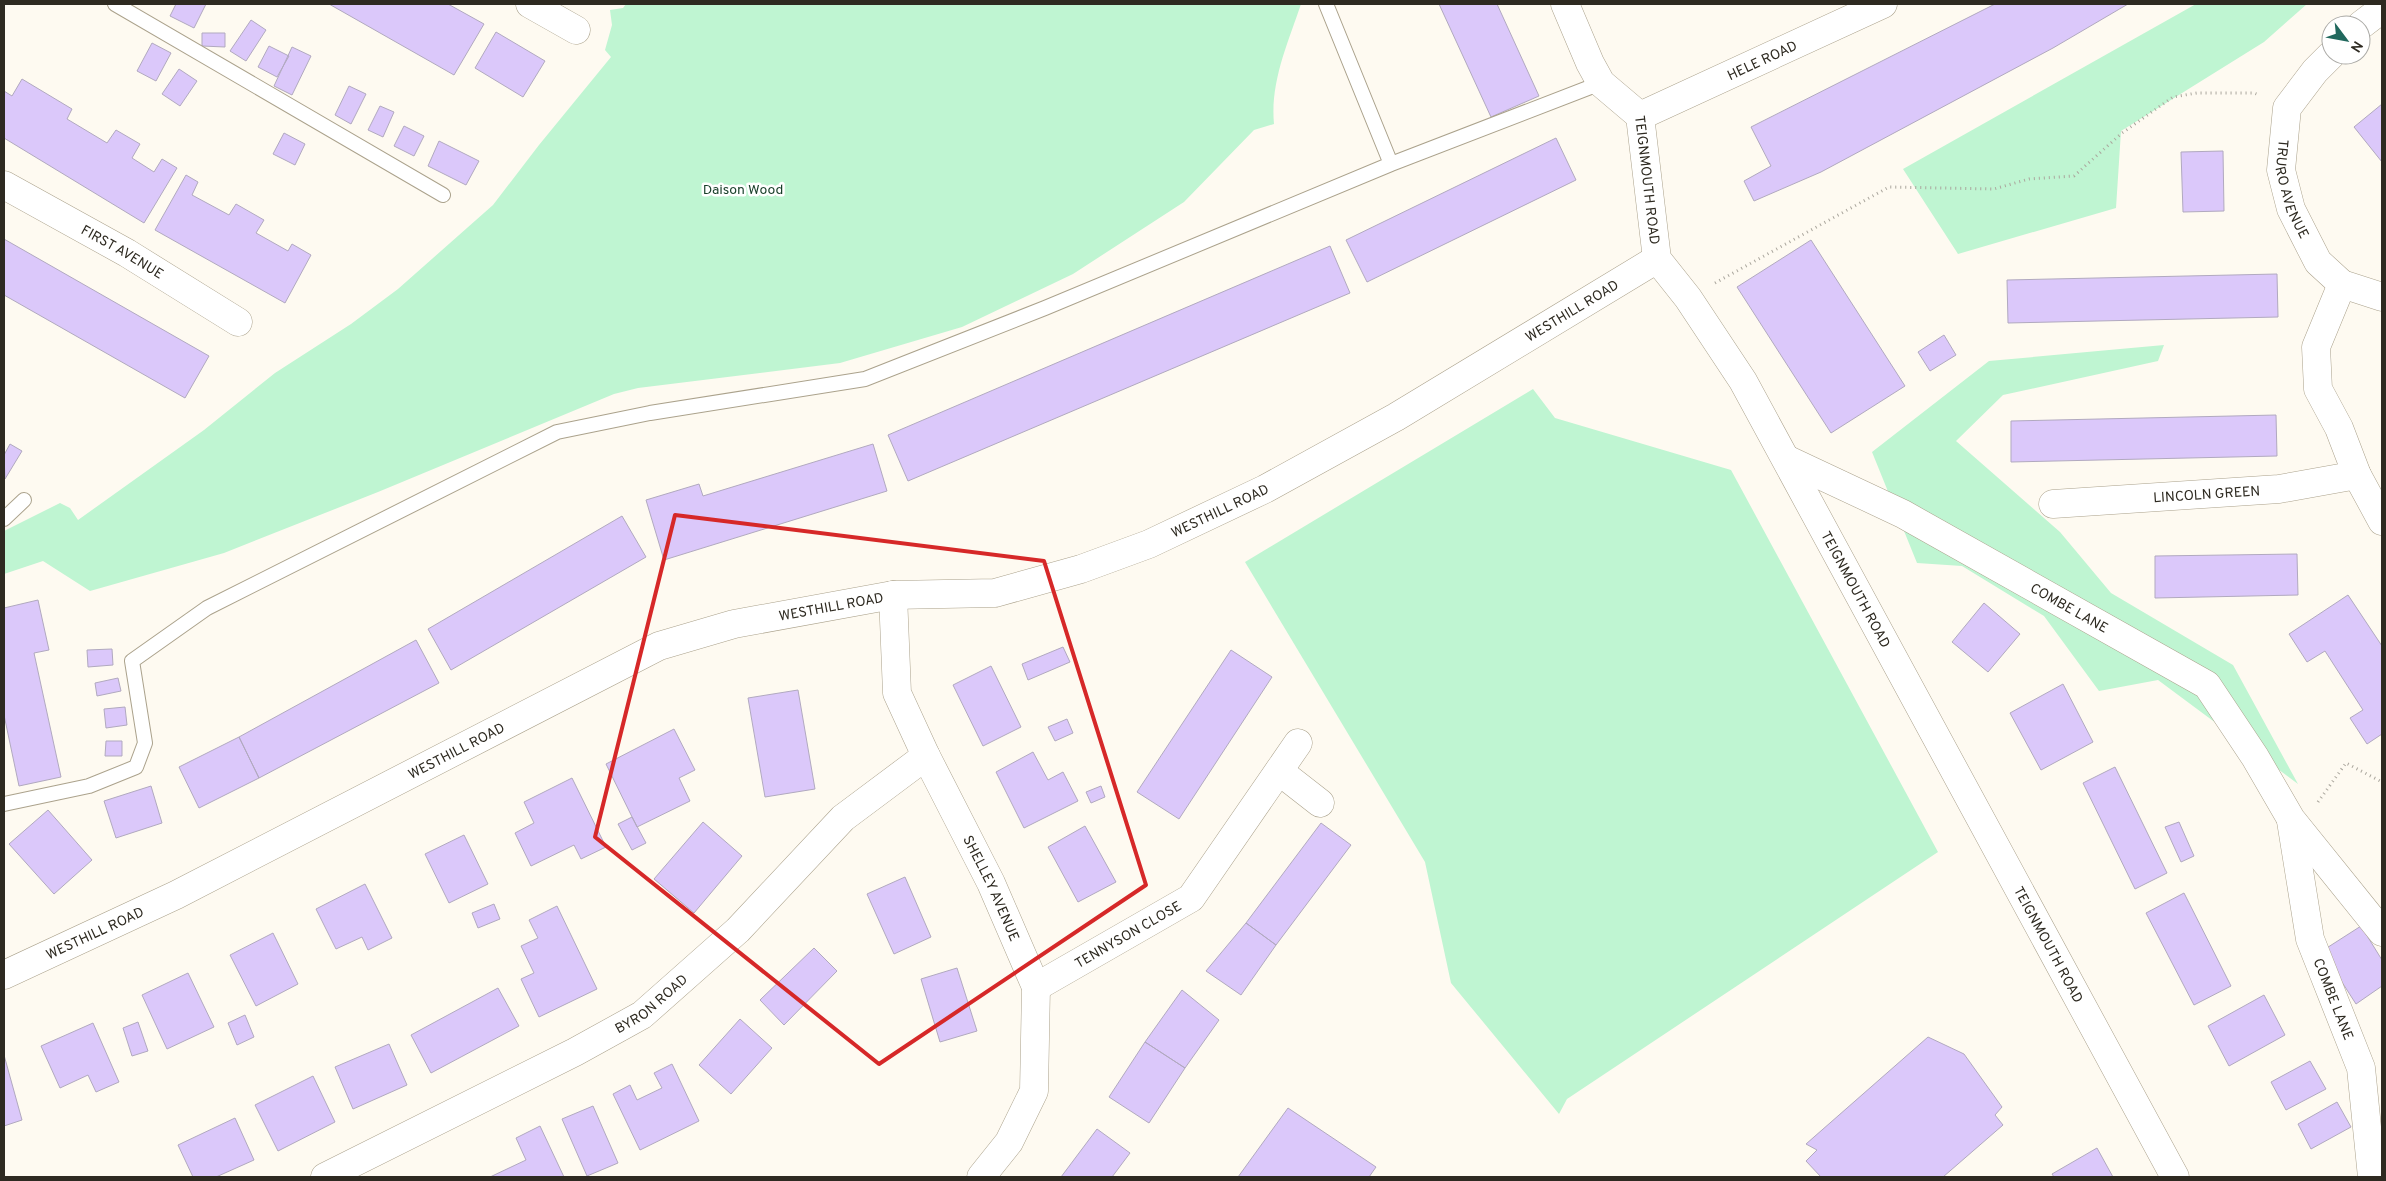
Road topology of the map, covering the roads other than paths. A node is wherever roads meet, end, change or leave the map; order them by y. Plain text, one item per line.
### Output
1 (115, 4) edge
2 (530, 4) edge
3 (1326, 4) edge
4 (1565, 4) edge
5 (1883, 4) edge
6 (2382, 9) edge
7 (2371, 17) edge
8 (576, 30) dead end
9 (2321, 64) edge
10 (1600, 83) junction
11 (1640, 116) junction
12 (1391, 164) junction
13 (4, 185) edge
14 (443, 196) dead end
15 (1657, 259) junction
16 (2342, 284) junction
17 (2382, 297) edge
18 (238, 322) dead end
19 (1788, 460) junction
20 (2357, 475) junction
21 (24, 500) dead end
22 (2053, 504) dead end
23 (4, 520) edge
24 (2382, 521) edge
25 (893, 595) junction
26 (1298, 743) dead end
27 (926, 756) junction
28 (1279, 771) junction
29 (1320, 803) dead end
30 (4, 804) edge
31 (2295, 824) junction
32 (2382, 932) edge
33 (4, 975) edge
34 (1036, 987) junction
35 (325, 1177) edge
36 (981, 1177) edge
37 (2175, 1177) edge
38 (2372, 1177) edge

1 - 14 lane
2 - 8 street
3 - 12 lane
4 - 10 street, TEIGNMOUTH ROAD
5 - 11 street, HELE ROAD
6 - 7 street
9 - 16 street, TRURO AVENUE
10 - 11 street, TEIGNMOUTH ROAD
10 - 12 lane
11 - 15 street, TEIGNMOUTH ROAD
12 - 30 lane
13 - 18 street, FIRST AVENUE
15 - 19 street, TEIGNMOUTH ROAD
15 - 25 street, WESTHILL ROAD
16 - 17 street, TRURO AVENUE
16 - 20 street
19 - 31 street, COMBE LANE
19 - 37 street, TEIGNMOUTH ROAD
20 - 22 street, LINCOLN GREEN
20 - 24 street
21 - 23 lane
25 - 27 street, SHELLEY AVENUE
25 - 33 street, WESTHILL ROAD
26 - 28 street, TENNYSON CLOSE
27 - 34 street, SHELLEY AVENUE
27 - 35 street, BYRON ROAD
28 - 29 street
28 - 34 street, TENNYSON CLOSE
31 - 32 street, COMBE LANE
31 - 38 street, COMBE LANE
34 - 36 street, SHELLEY AVENUE

